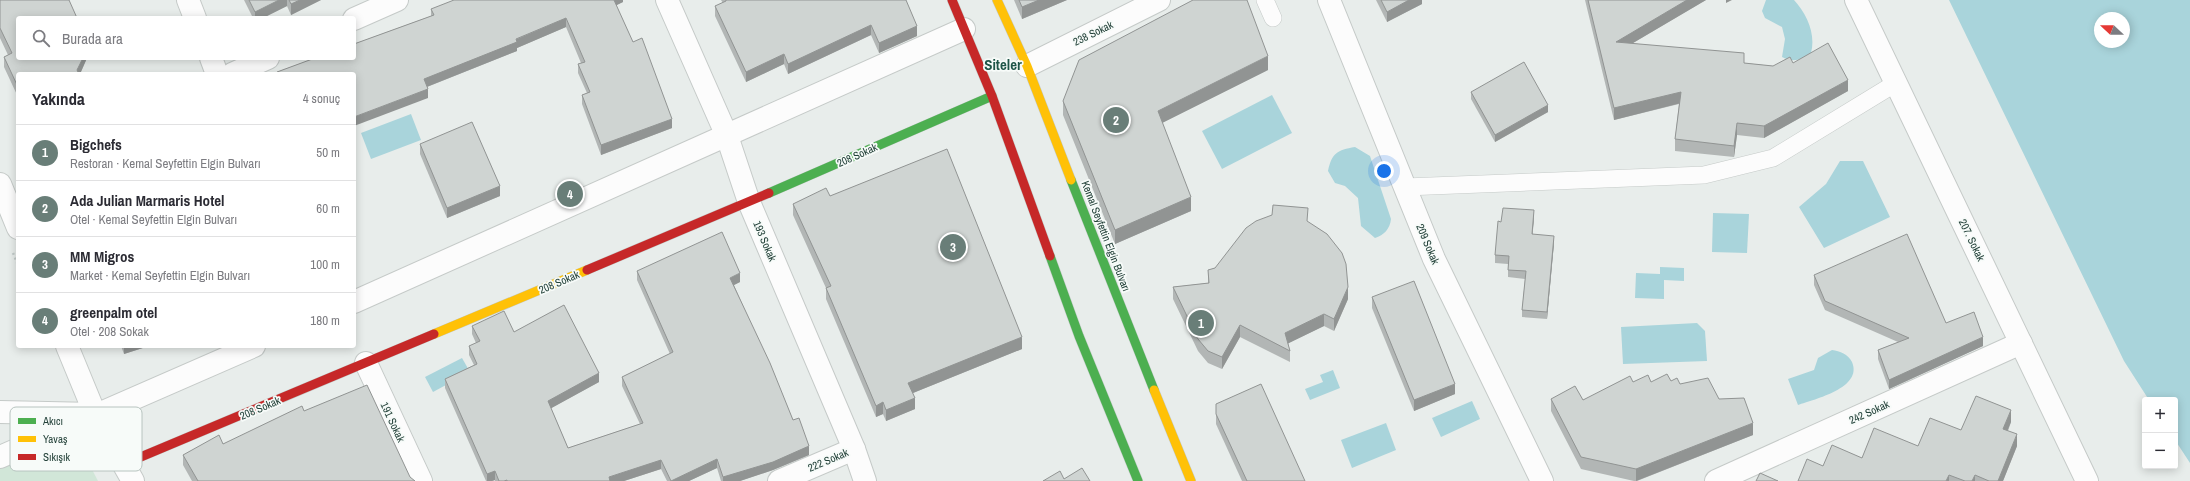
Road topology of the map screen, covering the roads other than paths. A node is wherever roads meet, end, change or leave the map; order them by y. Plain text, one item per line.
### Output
1 (188, 0) edge
2 (397, 0) edge
3 (667, 0) edge
4 (952, 0) edge
5 (997, 0) edge
6 (1159, 0) edge
7 (1265, 0) edge
8 (1329, 0) edge
9 (1856, 0) edge
10 (194, 16) edge
11 (356, 18) edge
12 (1273, 18) dead end
13 (964, 29) junction
14 (212, 60) edge
15 (264, 60) edge
16 (1027, 66) junction
17 (216, 72) edge
18 (236, 72) edge
19 (1896, 84) junction
20 (992, 96) junction
21 (727, 136) junction
22 (0, 184) edge
23 (1405, 187) junction
24 (749, 202) junction
25 (16, 223) edge
26 (356, 301) edge
27 (2021, 343) junction
28 (68, 348) edge
29 (249, 348) edge
30 (366, 364) junction
31 (92, 407) edge
32 (111, 407) edge
33 (0, 412) edge
34 (10, 412) edge
35 (854, 449) junction
36 (10, 452) edge
37 (0, 457) edge
38 (142, 467) edge
39 (420, 481) edge
40 (779, 481) edge
41 (865, 481) edge
42 (1138, 481) edge
43 (1192, 481) edge
44 (1542, 481) edge
45 (1716, 481) edge
46 (2087, 481) edge

1 - 10 street
2 - 11 street
3 - 21 street, 193 Sokak
4 - 13 main road
5 - 16 main road, Kemal Seyfettin Elgin Bulvarı
6 - 16 street, 238 Sokak
7 - 12 lane
8 - 23 street, 209 Sokak
9 - 19 street, 207. Sokak
13 - 20 main road
13 - 21 street
14 - 17 street
15 - 18 street
16 - 43 main road, Kemal Seyfettin Elgin Bulvarı
19 - 23 lane
19 - 27 street, 207. Sokak
20 - 24 main road, 208 Sokak
20 - 42 main road
21 - 24 street, 193 Sokak
21 - 26 street
22 - 25 street
23 - 44 street, 209 Sokak
24 - 30 main road, 208 Sokak
24 - 35 street, 193 Sokak
27 - 45 street, 242 Sokak
27 - 46 street, 207. Sokak
28 - 31 street
29 - 32 street
30 - 38 main road, 208 Sokak
30 - 39 street, 191 Sokak
33 - 34 street
35 - 40 street, 222 Sokak
35 - 41 street, 193 Sokak
36 - 37 street

